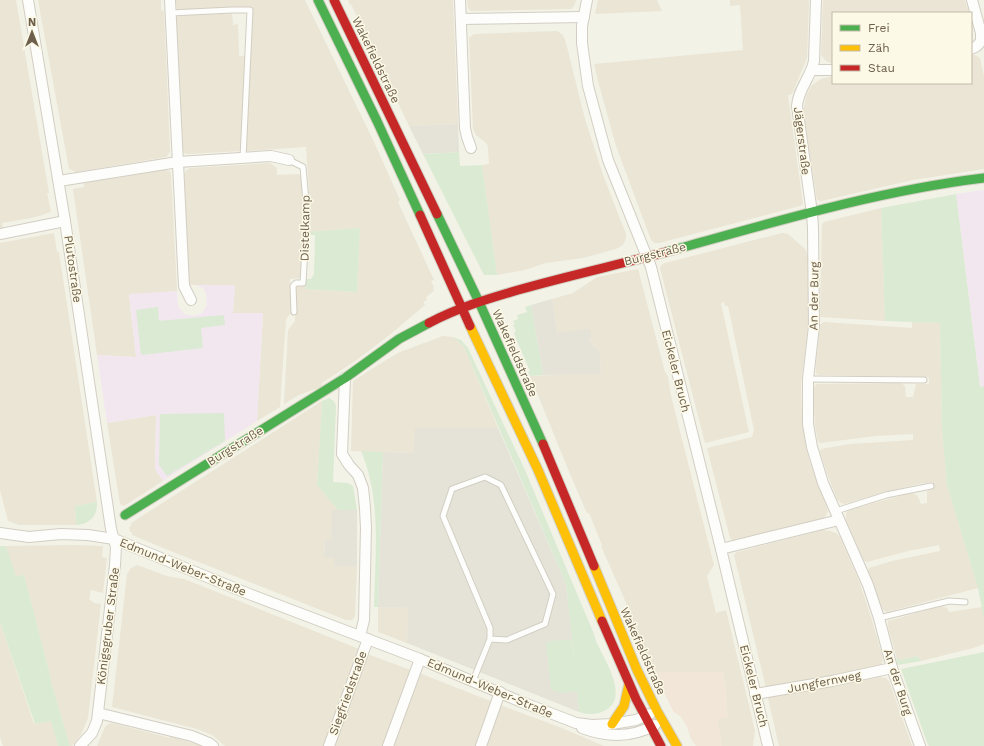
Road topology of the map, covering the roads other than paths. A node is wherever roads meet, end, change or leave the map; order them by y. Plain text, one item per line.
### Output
1 (28, 0) edge
2 (170, 0) edge
3 (318, 0) edge
4 (334, 0) edge
5 (460, 0) edge
6 (587, 0) edge
7 (816, 0) edge
8 (972, 0) edge
9 (170, 13) junction
10 (584, 17) junction
11 (461, 19) junction
12 (972, 48) edge
13 (812, 70) junction
14 (832, 70) edge
15 (471, 148) dead end
16 (243, 158) junction
17 (289, 160) joint
18 (178, 162) junction
19 (984, 178) edge
20 (59, 181) junction
21 (812, 213) junction
22 (65, 221) junction
23 (0, 234) edge
24 (646, 257) junction
25 (192, 300) dead end
26 (479, 302) junction
27 (462, 308) junction
28 (294, 312) dead end
29 (345, 378) junction
30 (808, 379) junction
31 (924, 380) dead end
32 (931, 486) dead end
33 (125, 515) dead end
34 (838, 515) junction
35 (0, 533) edge
36 (114, 539) junction
37 (721, 549) junction
38 (965, 602) dead end
39 (879, 618) junction
40 (364, 638) junction
41 (490, 639) junction
42 (420, 659) junction
43 (892, 668) junction
44 (473, 681) junction
45 (629, 684) junction
46 (500, 692) junction
47 (756, 694) junction
48 (657, 711) junction
49 (98, 713) junction
50 (644, 717) junction
51 (662, 721) junction
52 (576, 723) junction
53 (612, 724) junction
54 (650, 728) junction
55 (80, 746) edge
56 (213, 746) edge
57 (329, 746) edge
58 (388, 746) edge
59 (481, 746) edge
60 (661, 746) edge
61 (677, 746) edge
62 (768, 746) edge
63 (920, 746) edge

1 - 20 street, Plutostraße
2 - 9 street
3 - 27 main road
4 - 26 main road, Wakefieldstraße
5 - 11 street
6 - 10 street, Eickeler Bruch
7 - 13 street, Jägerstraße
8 - 12 street
9 - 16 lane
9 - 18 street
10 - 11 street
10 - 24 street, Eickeler Bruch
11 - 15 street
13 - 14 street
13 - 21 street, Jägerstraße
16 - 17 street, Distelkamp
16 - 18 street, Distelkamp
17 - 28 lane, Distelkamp
18 - 20 street, Distelkamp
18 - 25 street
19 - 21 main road, Burgstraße
20 - 22 street, Plutostraße
21 - 24 main road, Burgstraße
21 - 30 street, An der Burg
22 - 23 street
22 - 36 street, Plutostraße
24 - 26 main road, Burgstraße
24 - 37 street, Eickeler Bruch
26 - 27 main road, Burgstraße
26 - 48 main road, Wakefieldstraße
27 - 29 main road, Burgstraße
27 - 45 main road
29 - 33 main road, Burgstraße
29 - 40 street
30 - 31 lane
30 - 34 street, An der Burg
32 - 34 lane
34 - 37 street
34 - 39 street, An der Burg
35 - 36 street, Edmund-Weber-Straße
36 - 40 street, Edmund-Weber-Straße
36 - 49 street, Königsgruber Straße
37 - 47 street, Eickeler Bruch
38 - 39 lane
39 - 43 street, An der Burg
40 - 42 street, Edmund-Weber-Straße
40 - 57 street, Siegfriedstraße
41 - 41 lane
41 - 44 lane
42 - 44 street, Edmund-Weber-Straße
42 - 58 street
43 - 47 street, Jungfernweg
43 - 63 street, An der Burg
44 - 46 street, Edmund-Weber-Straße
45 - 50 main road
45 - 53 main road
46 - 52 street, Edmund-Weber-Straße
46 - 59 street
47 - 62 street, Eickeler Bruch
48 - 50 street, Edmund-Weber-Straße
48 - 51 main road, Wakefieldstraße
49 - 55 street, Königsgruber Straße
49 - 56 street
50 - 53 street, Edmund-Weber-Straße
50 - 54 main road
51 - 54 street, Edmund-Weber-Straße
51 - 61 main road
52 - 53 street, Edmund-Weber-Straße
52 - 54 street, Edmund-Weber-Straße
54 - 60 main road

